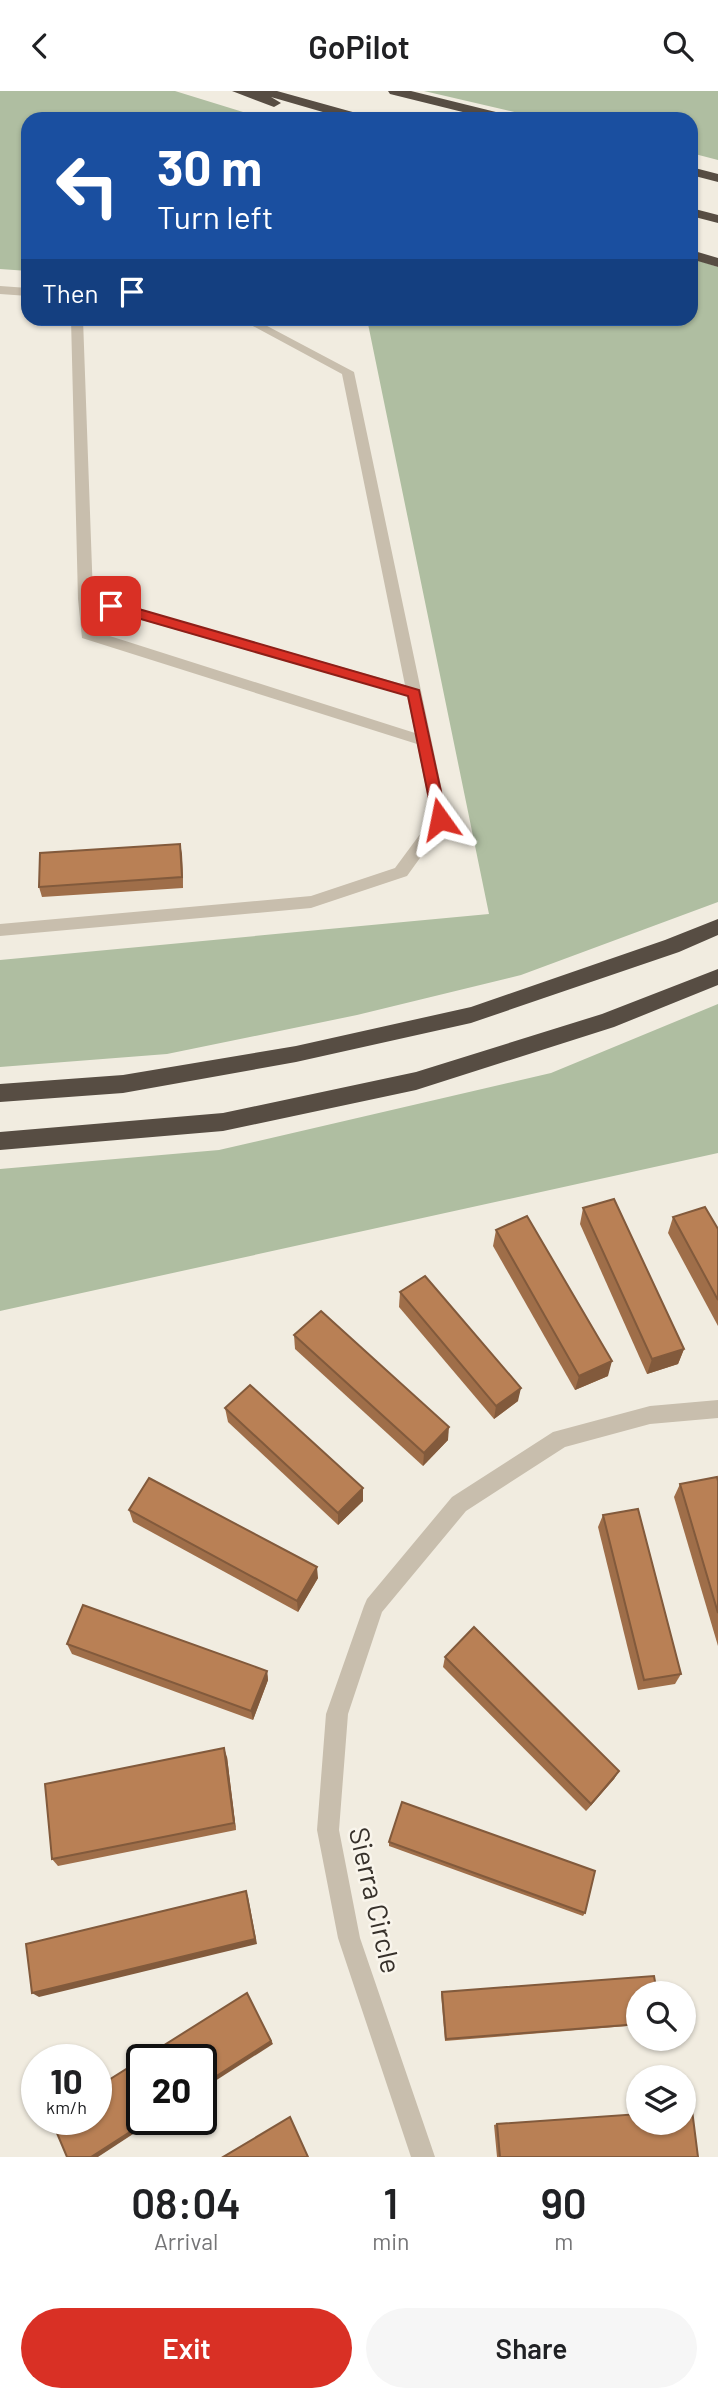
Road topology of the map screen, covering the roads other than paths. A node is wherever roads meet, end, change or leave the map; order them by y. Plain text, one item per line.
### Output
1 (239, 91) edge
2 (262, 91) edge
3 (386, 91) edge
4 (395, 91) edge
5 (298, 112) edge
6 (337, 112) edge
7 (467, 112) edge
8 (479, 112) edge
9 (698, 164) edge
10 (718, 168) edge
11 (698, 173) edge
12 (718, 178) edge
13 (698, 214) edge
14 (718, 219) edge
15 (698, 256) edge
16 (718, 263) edge
17 (0, 290) edge
18 (21, 292) edge
19 (77, 326) edge
20 (259, 326) edge
21 (85, 599) junction
22 (414, 693) junction
23 (424, 741) junction
24 (718, 927) edge
25 (0, 930) edge
26 (718, 977) edge
27 (0, 1093) edge
28 (0, 1141) edge
29 (718, 1409) edge
30 (423, 2157) edge

1 - 5 highway
2 - 6 highway
3 - 7 highway
4 - 8 highway
9 - 10 highway
11 - 12 highway
13 - 14 highway
15 - 16 highway
17 - 18 street
19 - 21 street
20 - 22 street
21 - 22 street
21 - 23 street
22 - 23 street
23 - 25 street
24 - 27 highway
26 - 28 highway
29 - 30 street, Sierra Circle

